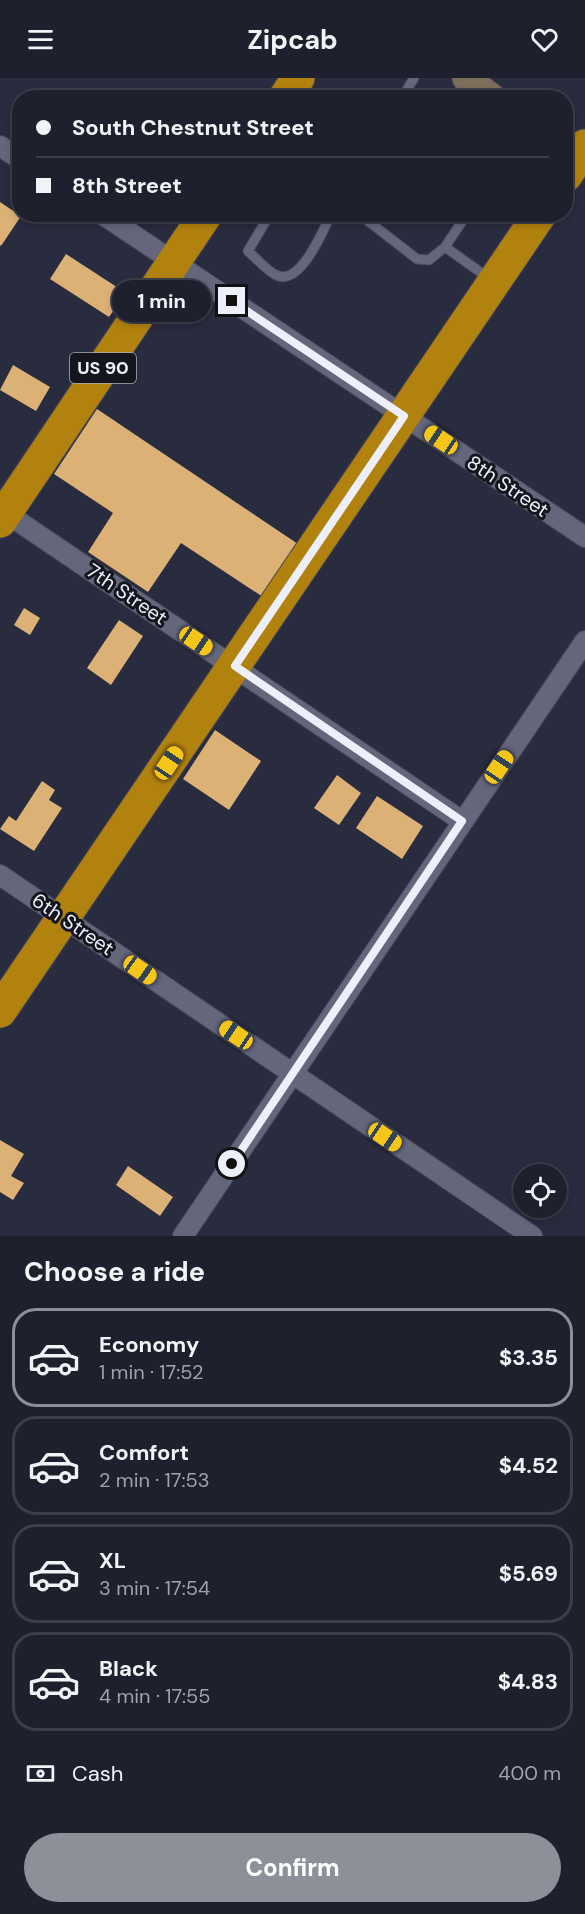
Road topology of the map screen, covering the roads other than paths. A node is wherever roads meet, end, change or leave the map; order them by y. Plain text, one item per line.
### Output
1 (466, 78) edge
2 (482, 90) edge
3 (114, 222) edge
4 (201, 222) edge
5 (265, 222) edge
6 (327, 222) edge
7 (369, 222) edge
8 (462, 222) edge
9 (535, 222) edge
10 (445, 247) junction
11 (174, 262) junction
12 (495, 282) junction
13 (404, 416) junction
14 (2, 514) edge
15 (585, 537) edge
16 (585, 641) edge
17 (235, 666) junction
18 (462, 821) junction
19 (0, 875) edge
20 (64, 917) junction
21 (0, 1011) edge
22 (293, 1075) junction
23 (183, 1236) edge
24 (532, 1236) edge

1 - 2 main road
3 - 11 street, 8th Street
4 - 11 highway, US 90
5 - 6 lane
7 - 10 lane
8 - 10 lane
9 - 12 highway
10 - 12 lane
11 - 13 street, 8th Street
11 - 14 highway, US 90
12 - 13 highway
13 - 15 street, 8th Street
13 - 17 highway
14 - 17 street, 7th Street
16 - 18 street
17 - 18 street, 7th Street
17 - 20 highway
18 - 22 street
19 - 20 street, 6th Street
20 - 21 highway
20 - 22 street, 6th Street
22 - 23 street
22 - 24 street, 6th Street

